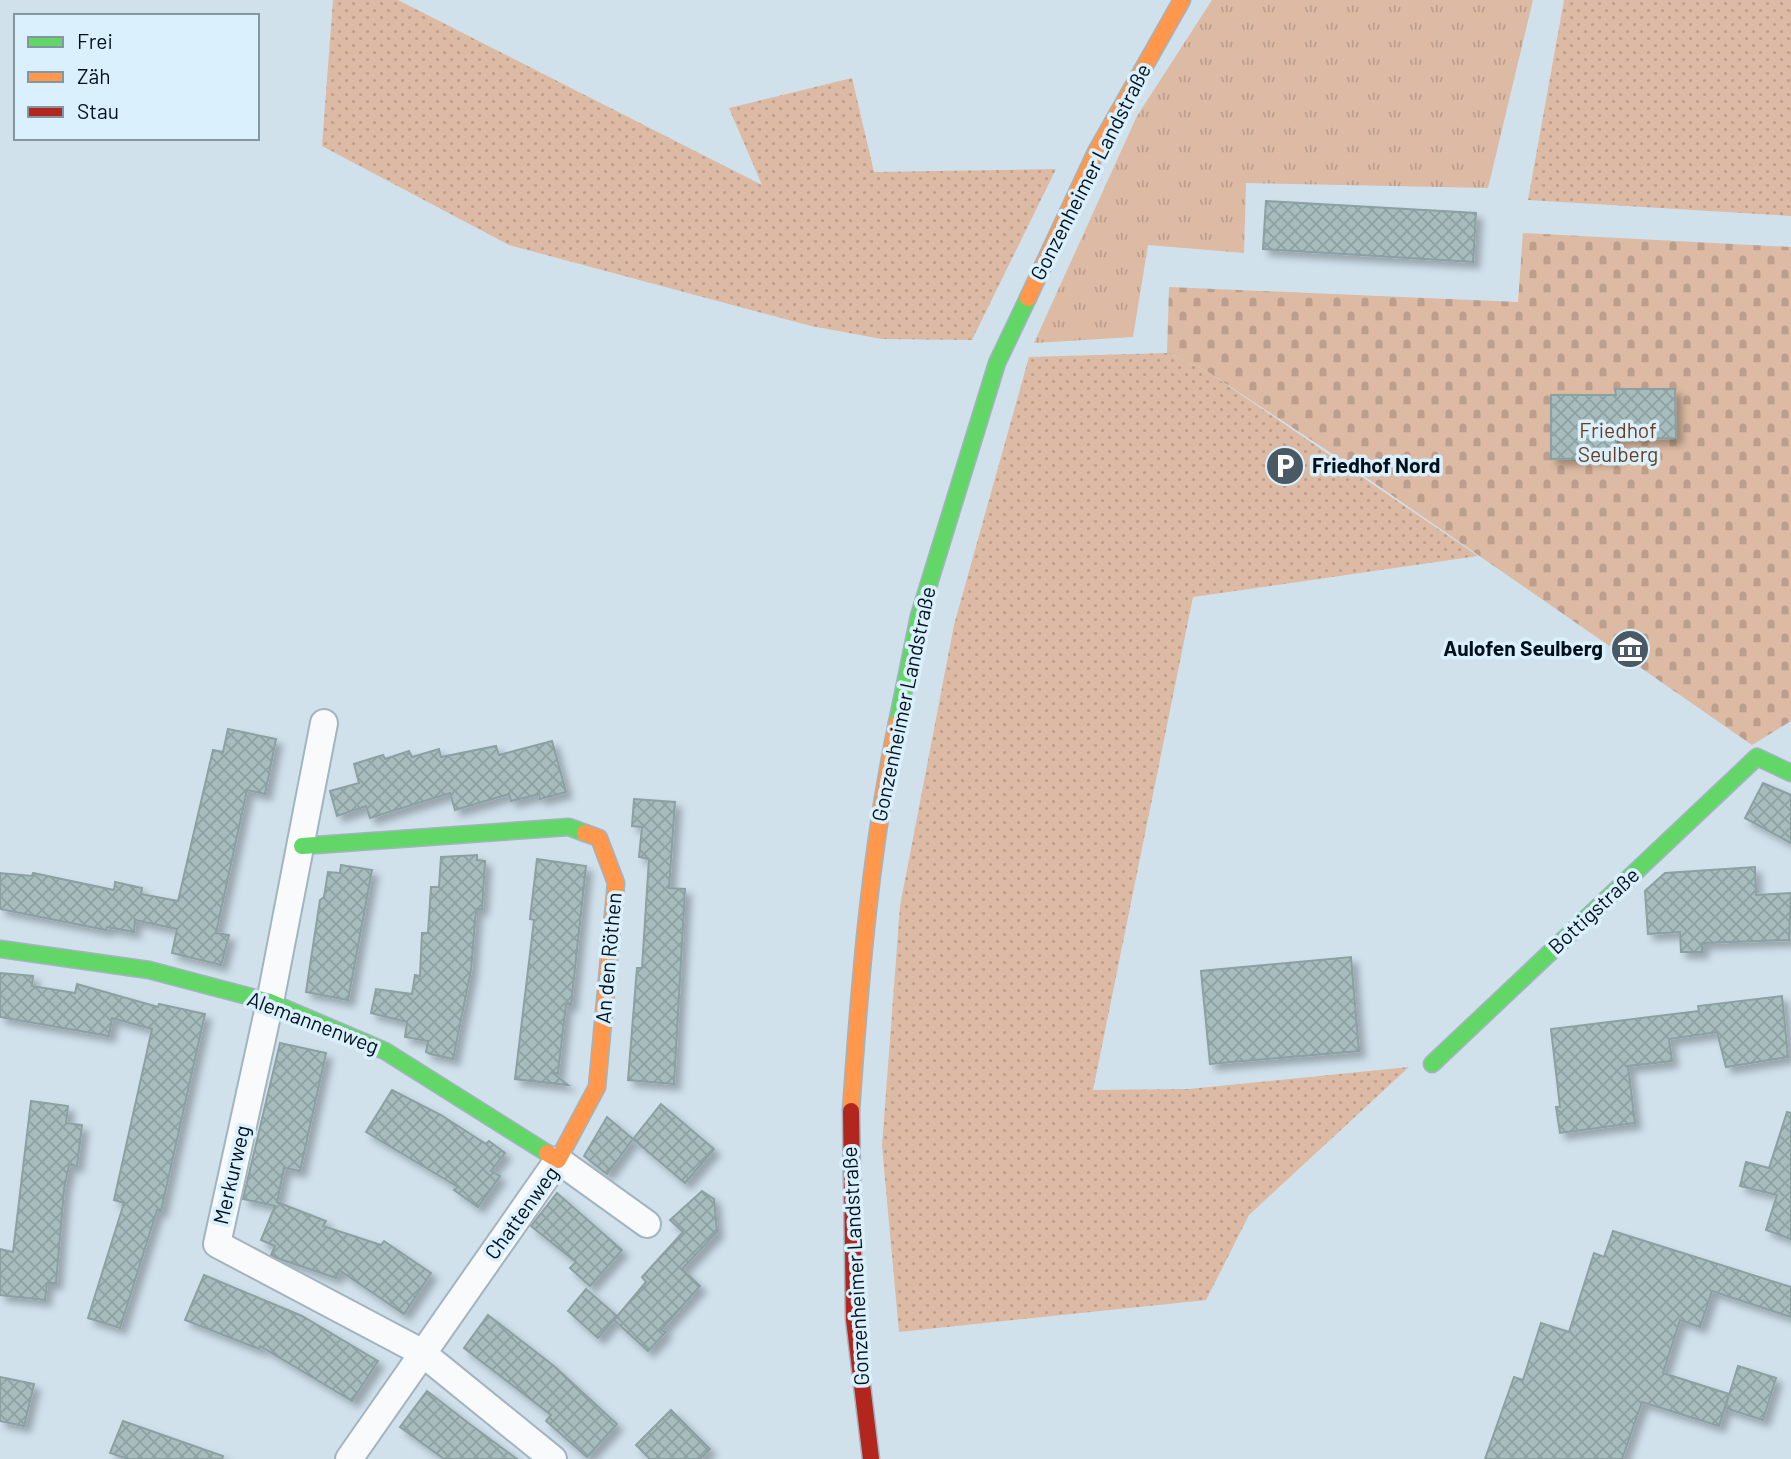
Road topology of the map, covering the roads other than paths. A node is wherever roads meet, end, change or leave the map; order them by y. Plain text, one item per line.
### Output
1 (1182, 0) edge
2 (324, 723) dead end
3 (1791, 774) edge
4 (302, 846) junction
5 (0, 949) edge
6 (270, 1002) junction
7 (1432, 1064) dead end
8 (558, 1160) junction
9 (647, 1224) dead end
10 (421, 1352) junction
11 (349, 1459) edge
12 (553, 1459) edge
13 (871, 1459) edge

1 - 13 street, Gonzenheimer Landstraße
2 - 4 street
3 - 7 street, Bottigstraße
4 - 6 street
4 - 8 street, An den Röthen
5 - 6 street, Alemannenweg
6 - 8 street, Alemannenweg
6 - 10 street, Merkurweg
8 - 9 street, Chattenweg
8 - 10 street, Chattenweg
10 - 11 street, Chattenweg
10 - 12 street

